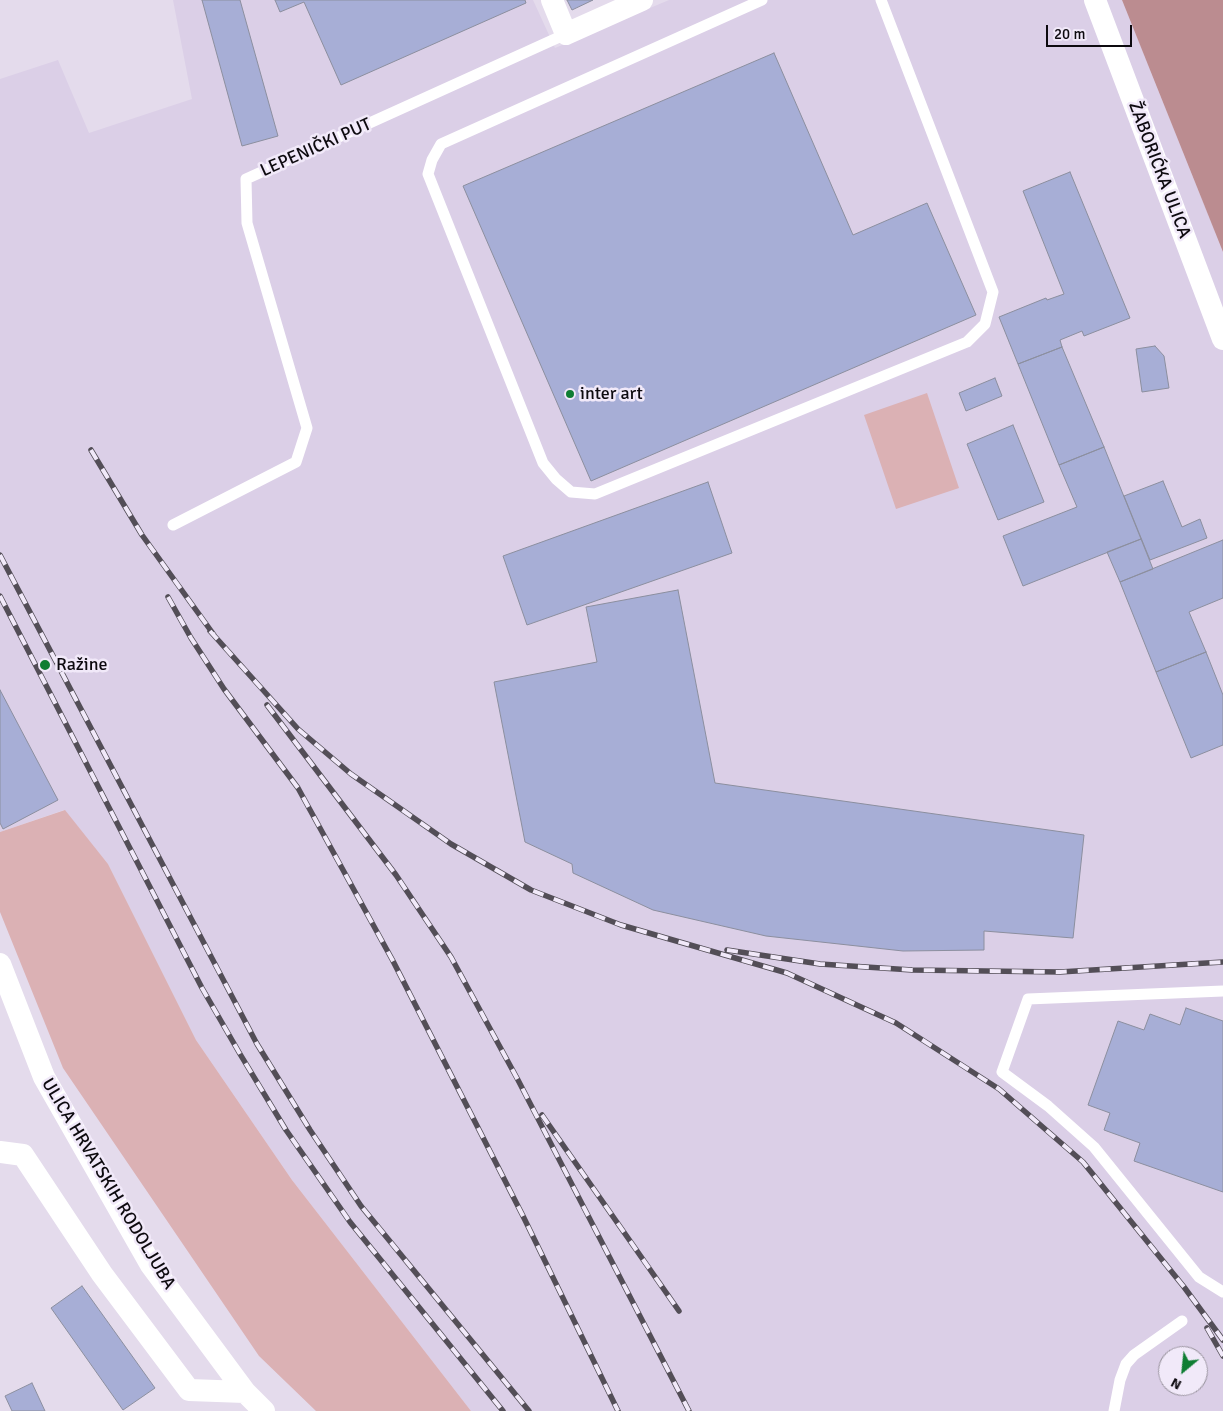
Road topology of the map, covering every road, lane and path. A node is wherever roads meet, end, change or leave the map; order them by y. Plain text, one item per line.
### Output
1 (552, 0) edge
2 (642, 0) edge
3 (762, 0) edge
4 (881, 0) edge
5 (1095, 0) edge
6 (566, 34) junction
7 (1223, 339) edge
8 (173, 524) dead end
9 (0, 964) edge
10 (1223, 991) edge
11 (0, 1152) edge
12 (1223, 1292) edge
13 (1182, 1321) dead end
14 (245, 1392) junction
15 (264, 1411) edge
16 (1114, 1411) edge

1 - 6 street
2 - 6 street, LEPENIČKI PUT
3 - 4 lane
5 - 7 street, ŽABORIĆKA ULICA
6 - 8 lane, LEPENIČKI PUT
9 - 14 street, ULICA HRVATSKIH RODOLJUBA
10 - 12 lane
11 - 14 street
13 - 16 lane
14 - 15 street, ULICA HRVATSKIH RODOLJUBA

